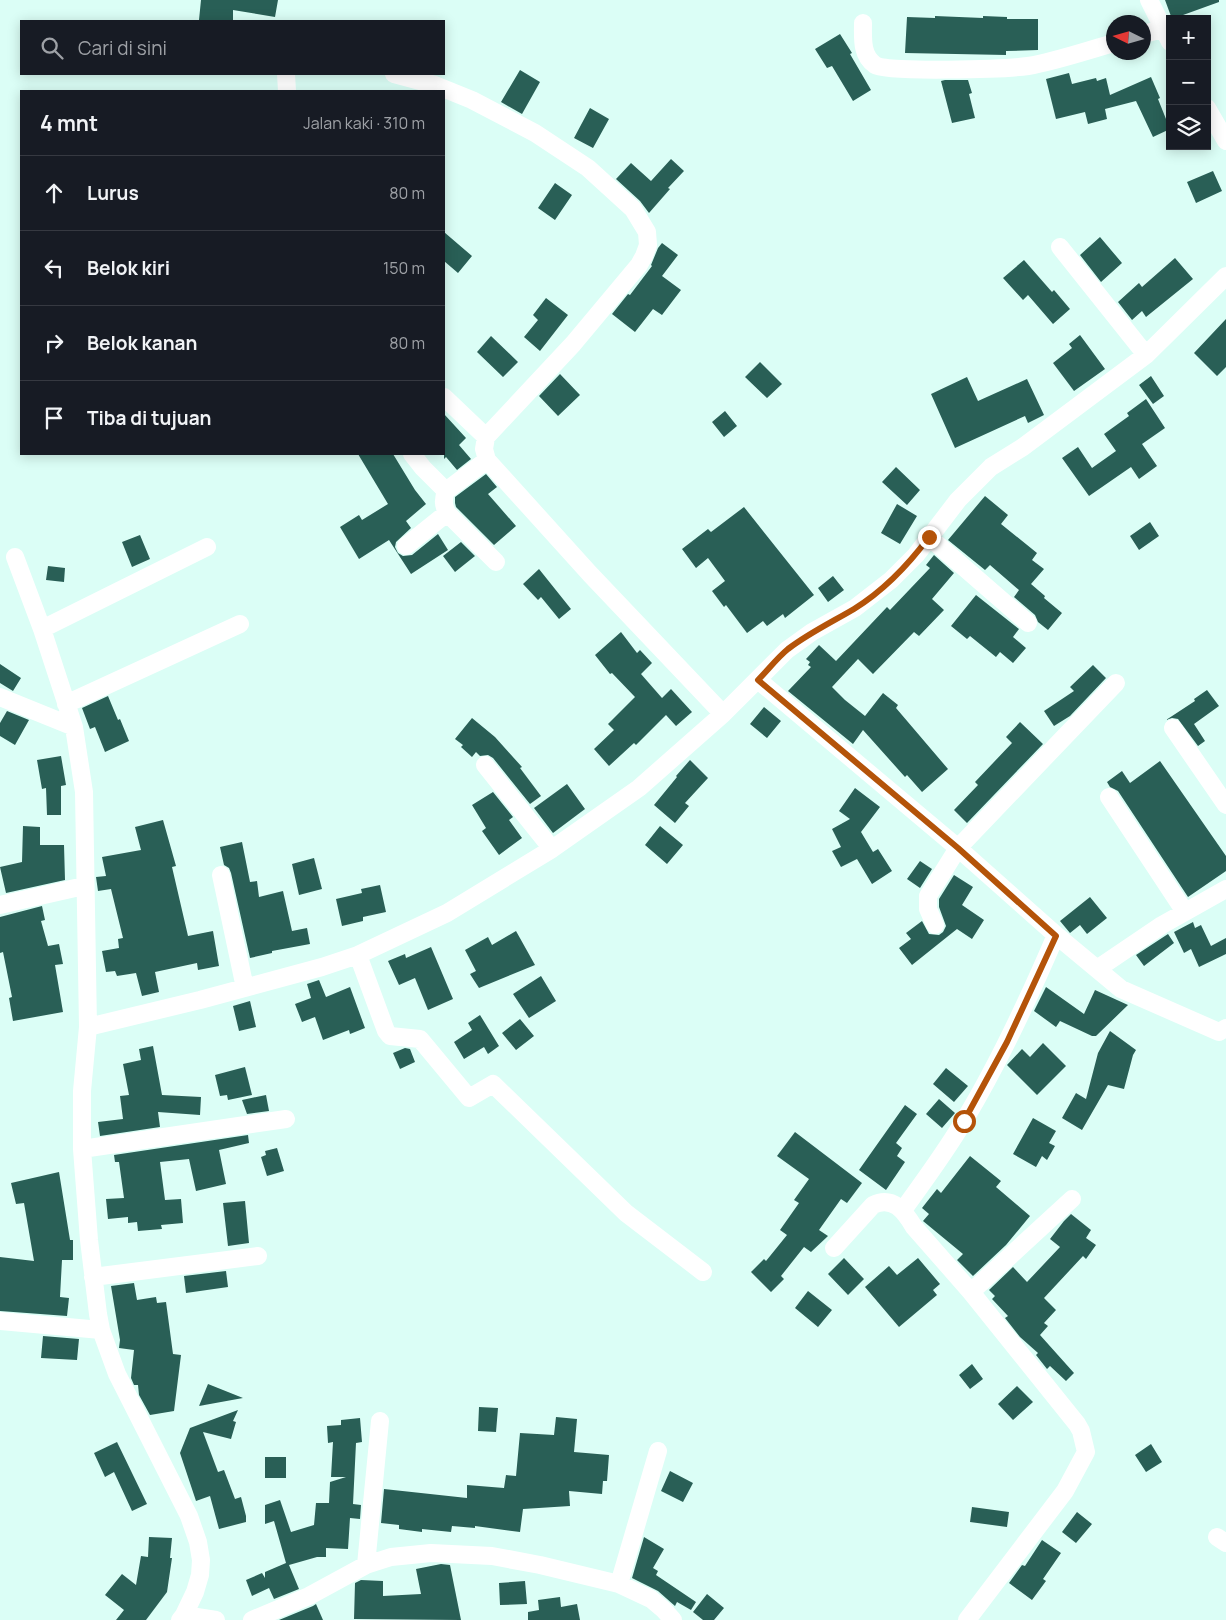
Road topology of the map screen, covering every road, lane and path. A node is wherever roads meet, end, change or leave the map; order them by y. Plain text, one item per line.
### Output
1 (1149, 0) edge
2 (863, 22) dead end
3 (1151, 34) edge
4 (1166, 35) edge
5 (1106, 45) edge
6 (286, 75) edge
7 (398, 75) edge
8 (287, 90) edge
9 (1211, 115) edge
10 (1226, 141) edge
11 (1060, 247) dead end
12 (1226, 276) edge
13 (1146, 355) junction
14 (445, 398) edge
15 (486, 437) junction
16 (413, 455) edge
17 (487, 460) junction
18 (446, 491) junction
19 (447, 513) junction
20 (929, 537) junction
21 (207, 546) dead end
22 (406, 546) dead end
23 (15, 556) dead end
24 (496, 562) dead end
25 (1028, 623) dead end
26 (240, 624) dead end
27 (42, 629) junction
28 (758, 680) junction
29 (1116, 683) dead end
30 (0, 697) edge
31 (66, 704) junction
32 (723, 714) junction
33 (74, 727) junction
34 (1173, 728) dead end
35 (485, 765) dead end
36 (1110, 797) dead end
37 (1226, 805) edge
38 (958, 848) junction
39 (552, 849) junction
40 (221, 875) dead end
41 (84, 886) junction
42 (1226, 889) edge
43 (0, 905) edge
44 (1185, 912) junction
45 (936, 925) dead end
46 (1056, 936) junction
47 (358, 955) junction
48 (1097, 969) junction
49 (245, 988) junction
50 (88, 1028) junction
51 (1226, 1028) edge
52 (286, 1119) dead end
53 (82, 1148) junction
54 (1072, 1200) dead end
55 (903, 1210) junction
56 (834, 1248) dead end
57 (258, 1256) dead end
58 (704, 1272) dead end
59 (93, 1277) junction
60 (971, 1292) junction
61 (0, 1321) edge
62 (101, 1330) junction
63 (380, 1422) dead end
64 (658, 1452) dead end
65 (366, 1565) junction
66 (619, 1584) junction
67 (182, 1617) edge
68 (216, 1620) edge
69 (252, 1620) edge
70 (673, 1620) edge
71 (967, 1620) edge

1 - 4 street
2 - 5 street
3 - 4 street
6 - 8 street
7 - 15 street
9 - 10 street
11 - 13 street
12 - 13 street
13 - 20 street
14 - 15 street
15 - 17 street
16 - 18 street
17 - 18 street
17 - 32 street
18 - 19 street
19 - 22 street
19 - 24 street
20 - 25 street
20 - 28 street
21 - 27 street
23 - 27 street
26 - 31 street
27 - 31 street
28 - 32 street
28 - 38 street
29 - 38 street
30 - 33 street
31 - 33 street
32 - 39 street
33 - 41 street
34 - 37 street
35 - 39 street
36 - 44 street
38 - 45 street
38 - 46 street
39 - 47 street
40 - 49 street
41 - 43 street
41 - 50 street
42 - 44 street
44 - 48 street
46 - 48 street
46 - 55 street
47 - 49 street
47 - 58 street
48 - 51 street
49 - 50 street
50 - 53 street
52 - 53 street
53 - 59 street
54 - 60 street
55 - 56 street
55 - 60 street
57 - 59 street
59 - 62 street
60 - 71 street
61 - 62 street
62 - 67 street
63 - 65 street
64 - 66 street
65 - 66 street
65 - 69 street
66 - 70 street
67 - 68 street

